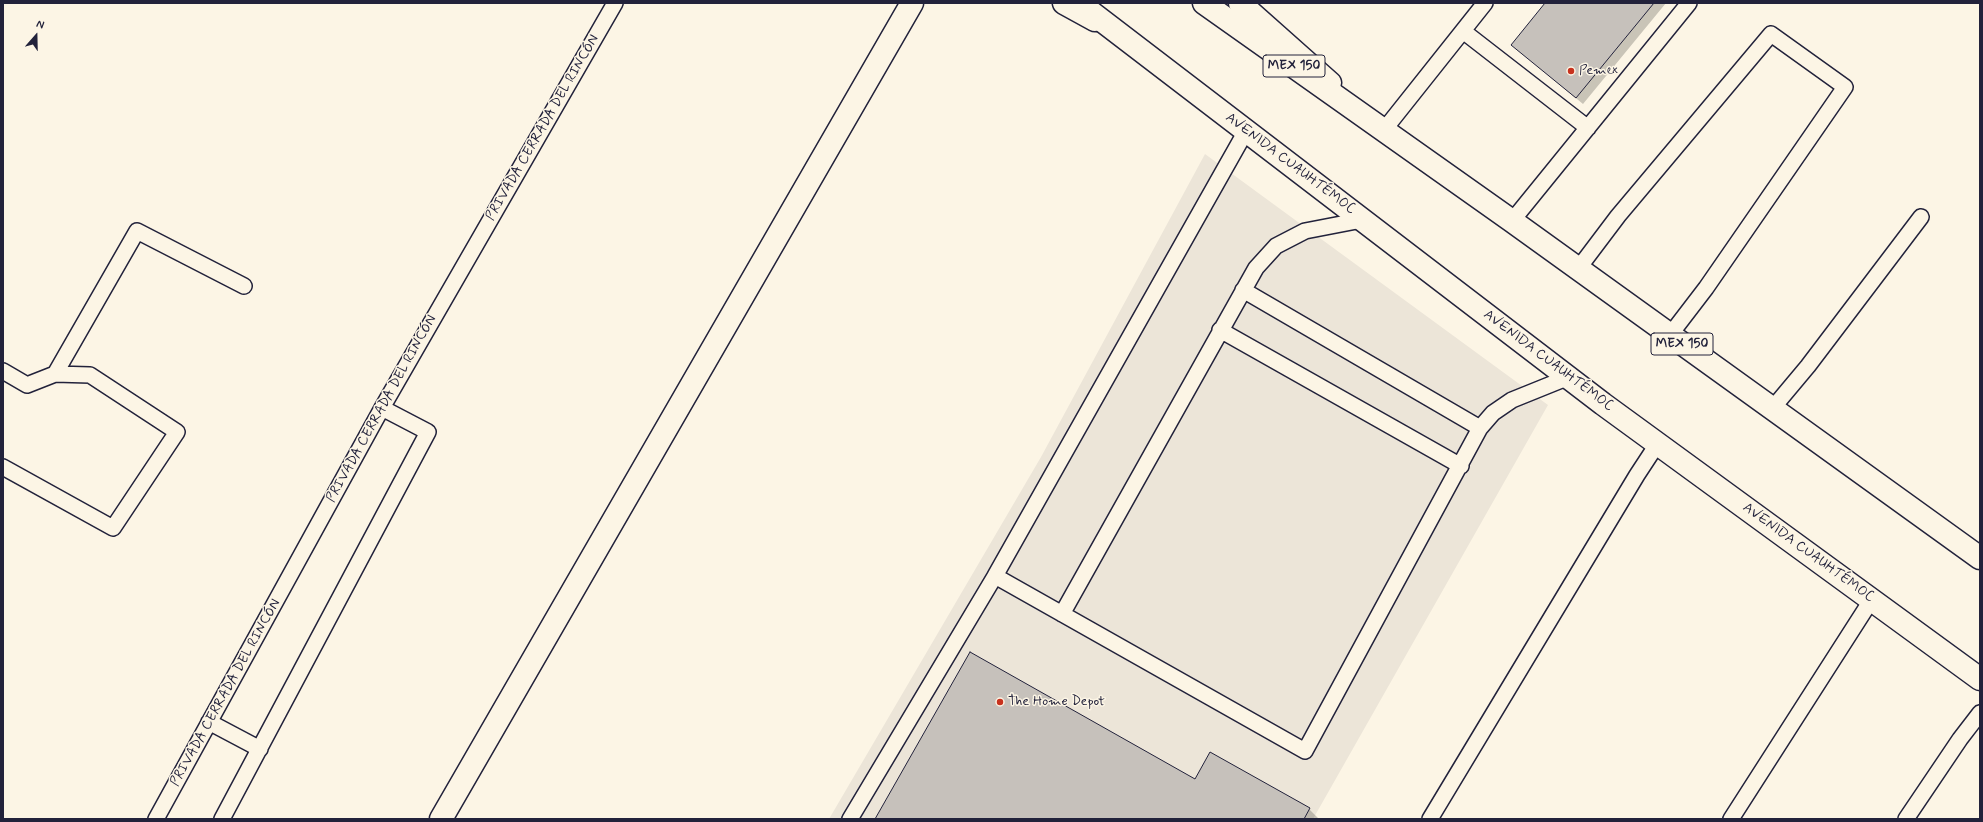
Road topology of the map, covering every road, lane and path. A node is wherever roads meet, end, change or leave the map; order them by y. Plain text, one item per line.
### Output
1 (615, 3) edge
2 (912, 3) edge
3 (1064, 3) edge
4 (1079, 3) edge
5 (1204, 3) edge
6 (1240, 3) edge
7 (1485, 3) edge
8 (1689, 3) edge
9 (1462, 31) junction
10 (1121, 36) junction
11 (1588, 128) junction
12 (1384, 130) junction
13 (1246, 131) junction
14 (1921, 217) dead end
15 (1362, 220) junction
16 (1512, 221) junction
17 (1578, 268) junction
18 (244, 286) dead end
19 (1243, 290) junction
20 (1220, 330) junction
21 (1670, 335) junction
22 (3, 371) edge
23 (55, 374) junction
24 (1569, 377) junction
25 (382, 408) junction
26 (1772, 410) junction
27 (1480, 428) junction
28 (1658, 443) junction
29 (1461, 466) junction
30 (3, 467) edge
31 (1980, 558) edge
32 (995, 576) junction
33 (1872, 600) junction
34 (1062, 614) junction
35 (1980, 679) edge
36 (1980, 713) edge
37 (210, 722) junction
38 (260, 749) junction
39 (156, 819) edge
40 (222, 819) edge
41 (441, 819) edge
42 (850, 819) edge
43 (1430, 819) edge
44 (1731, 819) edge
45 (1906, 819) edge

1 - 25 lane, PRIVADA CERRADA DEL RINCÓN
2 - 41 main road
3 - 10 main road, AVENIDA CUAUHTÉMOC
4 - 10 main road, AVENIDA CUAUHTÉMOC
5 - 12 main road, MEX 150
6 - 12 main road
7 - 9 lane
8 - 11 lane
9 - 11 lane
9 - 12 lane
10 - 13 main road, AVENIDA CUAUHTÉMOC
11 - 16 lane
12 - 16 main road, MEX 150
13 - 15 main road, AVENIDA CUAUHTÉMOC
13 - 32 lane
14 - 26 lane
15 - 19 lane
15 - 24 main road, AVENIDA CUAUHTÉMOC
16 - 17 main road, MEX 150
17 - 21 main road, MEX 150
17 - 21 lane
18 - 23 lane
19 - 20 lane
19 - 27 lane
20 - 29 lane
20 - 34 lane
21 - 26 main road, MEX 150
22 - 23 lane
23 - 30 lane
24 - 27 lane
24 - 28 main road, AVENIDA CUAUHTÉMOC
25 - 37 lane, PRIVADA CERRADA DEL RINCÓN
25 - 38 lane
26 - 31 main road, MEX 150
27 - 29 lane
28 - 33 main road, AVENIDA CUAUHTÉMOC
28 - 43 lane
29 - 34 lane
32 - 34 lane
32 - 42 lane
33 - 35 main road, AVENIDA CUAUHTÉMOC
33 - 44 lane
36 - 45 lane
37 - 38 lane
37 - 39 lane, PRIVADA CERRADA DEL RINCÓN
38 - 40 lane

